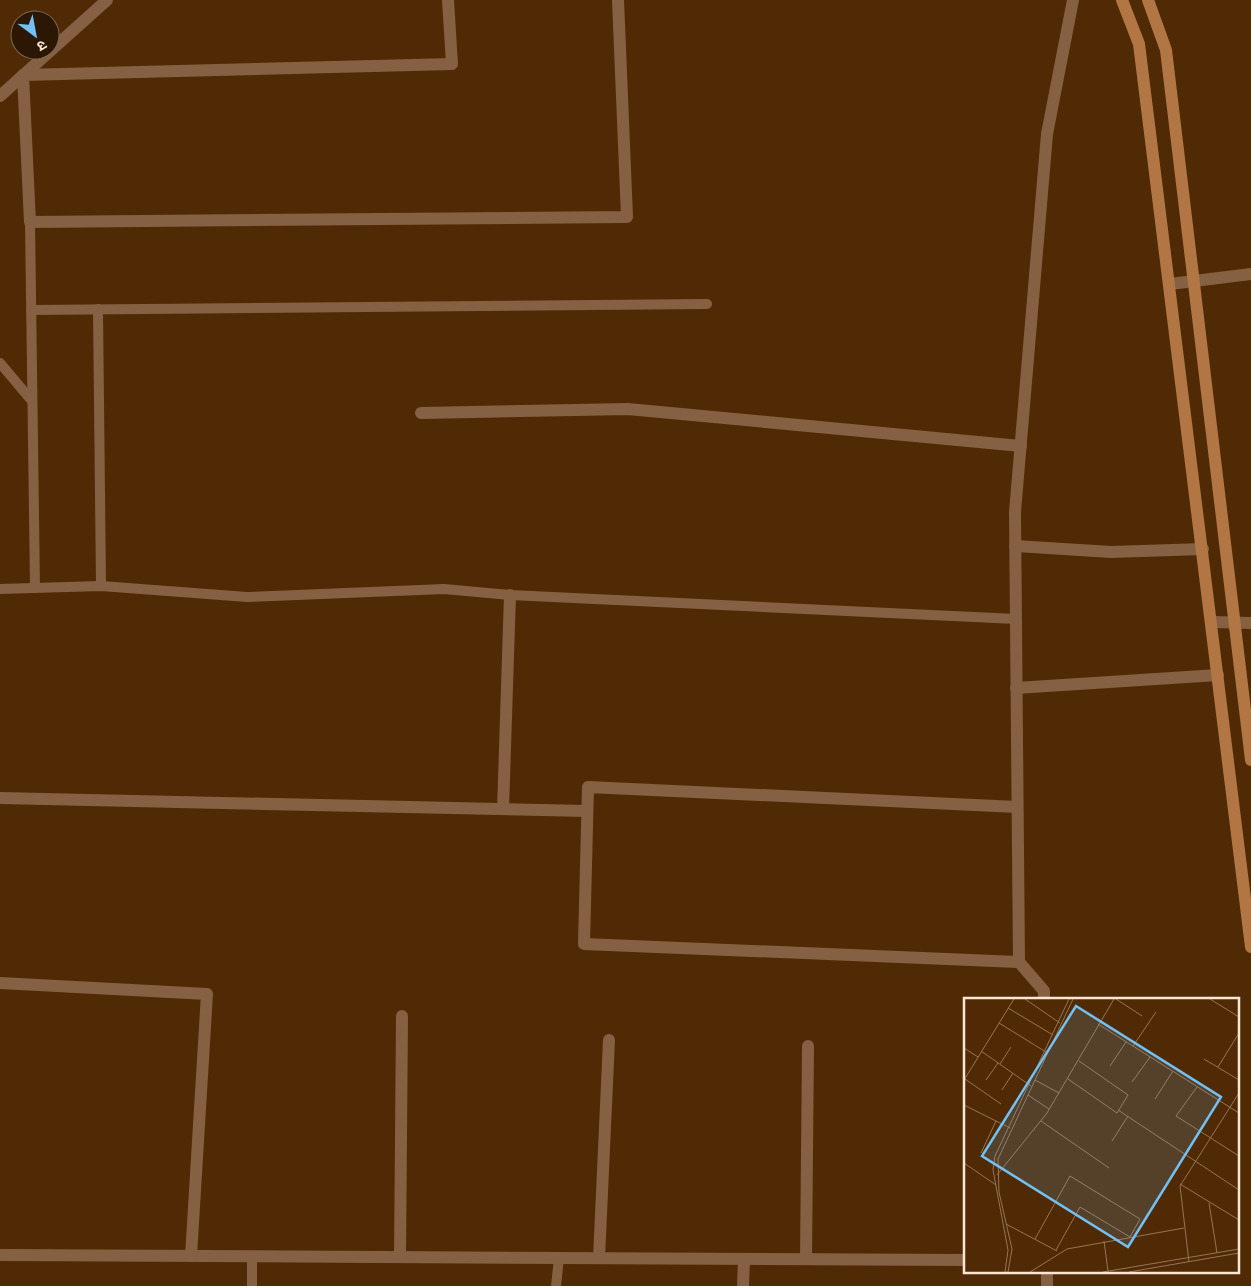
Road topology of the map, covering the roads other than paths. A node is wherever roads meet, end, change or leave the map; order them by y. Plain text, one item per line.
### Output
1 (107, 0) edge
2 (448, 0) edge
3 (618, 0) edge
4 (1073, 0) edge
5 (1122, 0) edge
6 (1148, 0) edge
7 (23, 75) junction
8 (0, 96) edge
9 (30, 222) junction
10 (1251, 274) edge
11 (1193, 280) junction
12 (1170, 284) junction
13 (707, 304) dead end
14 (98, 309) junction
15 (31, 310) junction
16 (0, 363) edge
17 (32, 401) junction
18 (421, 413) dead end
19 (1021, 446) junction
20 (1015, 546) junction
21 (1203, 549) junction
22 (101, 586) junction
23 (35, 588) junction
24 (0, 589) edge
25 (510, 595) junction
26 (1016, 618) junction
27 (1212, 622) junction
28 (1234, 622) junction
29 (1251, 623) edge
30 (1218, 675) junction
31 (1016, 688) junction
32 (1251, 760) edge
33 (0, 798) edge
34 (1017, 807) junction
35 (503, 809) junction
36 (587, 811) junction
37 (1248, 891) edge
38 (1251, 947) edge
39 (1019, 962) junction
40 (0, 983) edge
41 (1044, 998) edge
42 (402, 1016) dead end
43 (609, 1040) dead end
44 (808, 1046) dead end
45 (0, 1255) edge
46 (191, 1256) junction
47 (252, 1256) junction
48 (400, 1257) junction
49 (559, 1258) junction
50 (599, 1258) junction
51 (744, 1259) junction
52 (806, 1259) junction
53 (964, 1260) edge
54 (252, 1286) edge
55 (556, 1286) edge
56 (743, 1286) edge

1 - 7 street
2 - 7 street
3 - 9 street
4 - 19 street
5 - 12 street
6 - 11 street
7 - 8 street
7 - 9 street
9 - 15 lane
10 - 11 street
11 - 12 street
11 - 28 street
12 - 21 street
13 - 14 lane
14 - 15 lane
14 - 22 lane
15 - 17 lane
16 - 17 lane
17 - 23 lane
18 - 19 street
19 - 20 street
20 - 21 street
20 - 26 street
21 - 27 street
22 - 23 lane
22 - 25 lane
23 - 24 lane
25 - 26 lane
25 - 35 street
26 - 31 street
27 - 28 street
27 - 30 street
28 - 29 street
28 - 32 street
30 - 31 street
30 - 37 street
31 - 34 street
33 - 35 street
34 - 36 street
34 - 39 street
35 - 36 street
36 - 39 street
37 - 38 street
39 - 41 street
40 - 46 street
42 - 48 street
43 - 50 street
44 - 52 street
45 - 46 street
46 - 47 street
47 - 48 street
47 - 54 lane
48 - 49 street
49 - 50 street
49 - 55 lane
50 - 51 street
51 - 52 street
51 - 56 street
52 - 53 street

